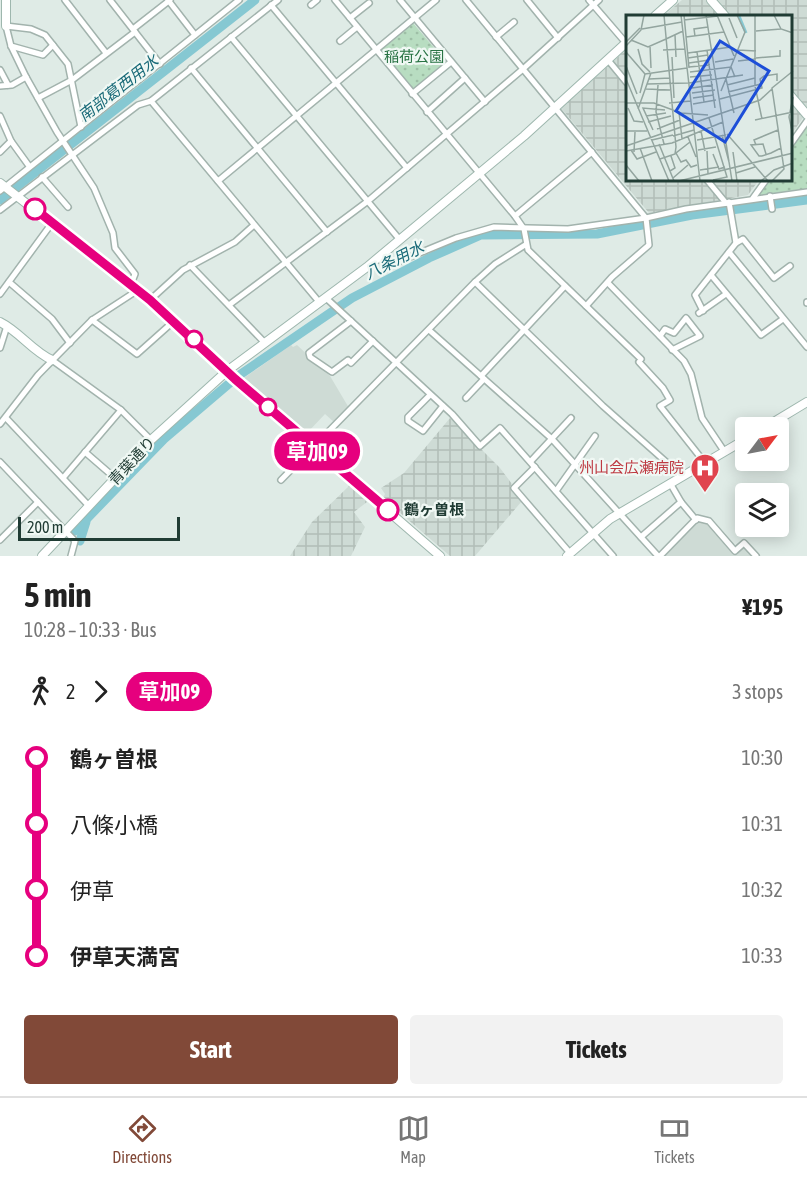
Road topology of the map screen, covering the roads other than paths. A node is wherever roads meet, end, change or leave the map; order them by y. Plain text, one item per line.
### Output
1 (6, 0) edge
2 (65, 0) edge
3 (110, 0) edge
4 (169, 0) edge
5 (239, 0) edge
6 (278, 0) edge
7 (317, 0) edge
8 (335, 0) edge
9 (400, 0) edge
10 (436, 0) edge
11 (466, 0) edge
12 (527, 0) edge
13 (599, 0) edge
14 (674, 0) edge
15 (711, 0) edge
16 (369, 3) dead end
17 (591, 3) edge
18 (271, 5) junction
19 (311, 5) dead end
20 (656, 15) edge
21 (724, 15) edge
22 (350, 18) junction
23 (415, 18) junction
24 (514, 22) dead end
25 (357, 27) junction
26 (6, 29) junction
27 (134, 31) junction
28 (0, 35) edge
29 (195, 35) junction
30 (231, 37) junction
31 (496, 37) junction
32 (558, 38) junction
33 (340, 41) dead end
34 (626, 43) edge
35 (53, 45) junction
36 (10, 46) junction
37 (376, 50) junction
38 (106, 53) junction
39 (608, 60) junction
40 (451, 62) junction
41 (160, 64) junction
42 (191, 68) junction
43 (523, 69) junction
44 (0, 70) edge
45 (27, 77) junction
46 (465, 78) junction
47 (72, 80) junction
48 (336, 83) junction
49 (626, 83) edge
50 (8, 85) junction
51 (0, 86) edge
52 (412, 94) junction
53 (792, 97) edge
54 (38, 98) junction
55 (151, 101) junction
56 (485, 102) junction
57 (555, 107) junction
58 (427, 111) junction
59 (807, 115) edge
60 (0, 116) edge
61 (297, 116) junction
62 (807, 121) edge
63 (81, 127) junction
64 (447, 135) junction
65 (11, 141) junction
66 (64, 142) junction
67 (792, 142) edge
68 (258, 148) junction
69 (0, 152) edge
70 (592, 152) junction
71 (71, 153) junction
72 (29, 166) junction
73 (407, 168) junction
74 (479, 173) junction
75 (42, 177) junction
76 (218, 181) junction
77 (709, 182) edge
78 (765, 182) edge
79 (3, 187) edge
80 (807, 192) edge
81 (17, 195) junction
82 (753, 198) junction
83 (770, 199) junction
84 (368, 201) junction
85 (728, 203) junction
86 (68, 207) dead end
87 (772, 208) dead end
88 (0, 210) edge
89 (515, 216) junction
90 (646, 218) junction
91 (52, 223) junction
92 (254, 225) junction
93 (524, 229) junction
94 (327, 232) junction
95 (400, 240) junction
96 (736, 243) junction
97 (525, 245) junction
98 (729, 252) junction
99 (379, 258) junction
100 (285, 262) junction
101 (190, 265) junction
102 (790, 266) dead end
103 (711, 275) junction
104 (9, 282) junction
105 (475, 282) junction
106 (608, 283) junction
107 (131, 284) junction
108 (565, 286) junction
109 (138, 290) junction
110 (0, 294) edge
111 (726, 294) junction
112 (150, 300) junction
113 (323, 300) junction
114 (229, 305) junction
115 (586, 306) junction
116 (783, 319) junction
117 (92, 320) junction
118 (174, 321) junction
119 (351, 321) junction
120 (4, 324) edge
121 (524, 329) junction
122 (429, 330) junction
123 (660, 336) junction
124 (373, 341) junction
125 (70, 343) junction
126 (265, 343) junction
127 (807, 347) edge
128 (0, 348) edge
129 (672, 350) junction
130 (52, 360) junction
131 (396, 364) junction
132 (227, 371) junction
133 (482, 377) junction
134 (430, 394) junction
135 (466, 398) dead end
136 (807, 402) edge
137 (443, 406) junction
138 (121, 410) junction
139 (782, 417) edge
140 (6, 418) junction
141 (571, 418) dead end
142 (0, 424) edge
143 (595, 436) dead end
144 (552, 439) junction
145 (151, 440) junction
146 (735, 446) edge
147 (314, 448) junction
148 (85, 452) junction
149 (724, 452) junction
150 (0, 462) edge
151 (705, 463) junction
152 (533, 464) junction
153 (575, 464) junction
154 (682, 476) junction
155 (63, 478) junction
156 (115, 478) junction
157 (281, 480) dead end
158 (670, 483) junction
159 (556, 491) junction
160 (38, 502) junction
161 (681, 502) junction
162 (89, 506) junction
163 (619, 513) junction
164 (696, 520) junction
165 (65, 531) junction
166 (593, 533) junction
167 (641, 537) junction
168 (0, 540) edge
169 (569, 555) edge
170 (42, 556) edge
171 (71, 556) edge
172 (440, 556) edge
173 (613, 556) edge
174 (659, 556) edge
175 (756, 556) edge

1 - 26 street
2 - 38 street
3 - 27 street
4 - 27 street
4 - 29 street
5 - 29 street
6 - 18 street
7 - 19 street
8 - 22 street
9 - 23 street
10 - 23 street
11 - 31 street
12 - 32 street
13 - 17 street
14 - 20 street
15 - 21 street
16 - 22 street
17 - 32 street
17 - 34 street
18 - 30 street
18 - 48 street
22 - 25 street
23 - 37 street
23 - 40 street
24 - 31 street
25 - 33 street
25 - 37 street
26 - 28 street
26 - 35 street
26 - 36 street
27 - 38 street
27 - 41 street
29 - 41 street
30 - 42 street
30 - 61 street
31 - 43 street
32 - 43 street
34 - 39 street, 青葉通り
35 - 36 street
35 - 47 street
36 - 45 street
37 - 48 street
37 - 52 street
38 - 47 street
39 - 49 street
39 - 57 street, 青葉通り
40 - 46 street
40 - 52 street
41 - 63 street
42 - 55 street
42 - 68 street
43 - 56 street
43 - 57 street
44 - 50 street
45 - 50 street
45 - 54 street
46 - 56 street
46 - 58 street
47 - 54 street
47 - 63 street
48 - 61 street
48 - 73 street
50 - 51 street
52 - 58 street
53 - 59 street
54 - 66 street
55 - 71 street
55 - 76 street
56 - 64 street
57 - 70 street
57 - 74 street, 青葉通り
58 - 64 street
60 - 65 street
61 - 68 street
61 - 84 street
62 - 67 street
63 - 66 street
64 - 73 street
64 - 74 street
65 - 69 street
65 - 72 street
66 - 71 street
66 - 72 street
68 - 76 street
68 - 94 street
70 - 89 street
70 - 90 street
71 - 75 street
71 - 107 street
72 - 79 street
73 - 84 street
74 - 89 street
74 - 95 street, 青葉通り
75 - 81 street
75 - 86 street
76 - 92 street
77 - 85 street
78 - 82 street
79 - 81 street
80 - 83 street
81 - 88 street
81 - 91 street
82 - 83 street
82 - 85 street
83 - 87 street
84 - 94 street
84 - 95 street
85 - 90 street
85 - 96 street
89 - 93 street
90 - 93 street
90 - 106 street
91 - 104 street
91 - 107 street
92 - 100 street
92 - 101 street
93 - 97 street
93 - 99 street
94 - 100 street
95 - 99 street, 青葉通り
96 - 98 street
96 - 102 street
97 - 105 street
97 - 108 street
98 - 103 street
98 - 116 street
99 - 113 street, 青葉通り
100 - 113 street
100 - 114 street
101 - 112 street
101 - 114 street
103 - 111 street
103 - 111 street
104 - 110 street
104 - 125 street
105 - 121 street
105 - 122 street
106 - 115 street
106 - 123 street
107 - 109 street
108 - 115 street
108 - 121 street
109 - 112 street
109 - 117 street
111 - 116 street
112 - 118 street
113 - 119 street
113 - 126 street, 青葉通り
114 - 126 street
115 - 151 street
116 - 127 street
117 - 118 street
117 - 125 street
118 - 132 street
119 - 124 street
119 - 124 street
120 - 128 street
120 - 130 street
121 - 133 street
121 - 154 street
122 - 131 street
122 - 133 street
123 - 129 street
123 - 129 street
124 - 131 street
125 - 130 street
126 - 132 street, 青葉通り
129 - 149 street
130 - 138 street
130 - 140 street
131 - 134 street
131 - 147 street
132 - 145 street, 青葉通り
132 - 147 street
133 - 135 street
133 - 144 street
134 - 137 street
134 - 137 street
136 - 139 street
137 - 152 street
138 - 145 street
138 - 148 street
140 - 142 street
140 - 155 street
141 - 144 street
143 - 153 street
144 - 152 street
144 - 153 street
145 - 156 street, 青葉通り
146 - 149 street
147 - 157 street
147 - 172 street
148 - 155 street
148 - 156 street
149 - 151 street
150 - 160 street
151 - 154 street
152 - 159 street
152 - 169 street
153 - 159 street
153 - 163 street
154 - 158 street
155 - 162 street
156 - 162 street, 青葉通り
158 - 161 street
158 - 163 street
159 - 166 street
160 - 165 street
160 - 168 street
161 - 164 street
161 - 167 street
162 - 165 street, 青葉通り
163 - 166 street
163 - 167 street
164 - 174 street
164 - 175 street
165 - 170 street, 青葉通り
165 - 171 street
166 - 169 street
166 - 173 street
167 - 174 street

